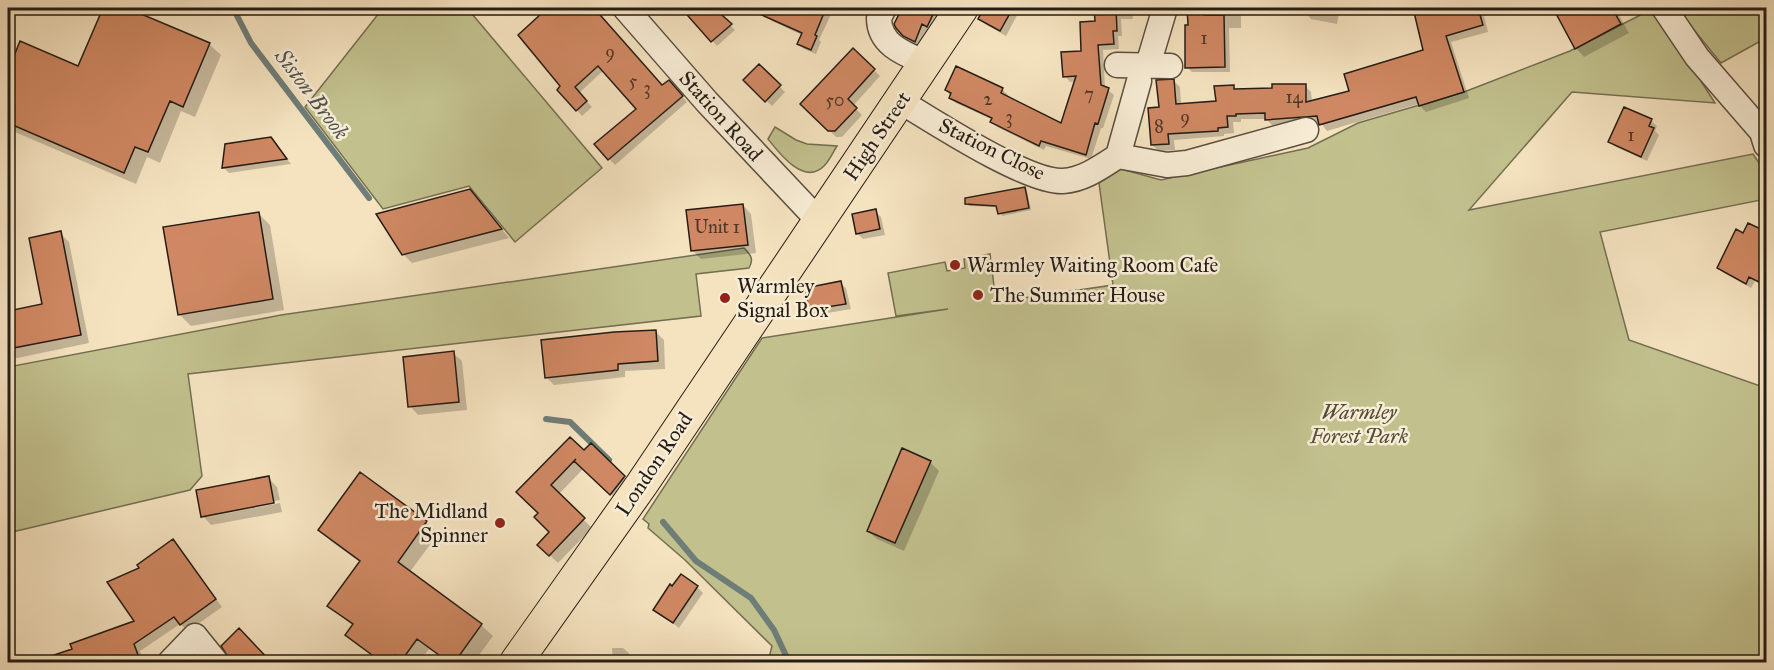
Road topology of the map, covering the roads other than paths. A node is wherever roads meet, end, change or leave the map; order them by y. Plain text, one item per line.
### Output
1 (625, 8) edge
2 (884, 8) edge
3 (962, 8) edge
4 (1165, 8) edge
5 (1664, 8) edge
6 (926, 63) junction
7 (1116, 65) dead end
8 (1152, 71) junction
9 (900, 101) junction
10 (1306, 130) dead end
11 (1765, 136) edge
12 (1118, 156) junction
13 (819, 221) junction
14 (791, 264) joint
15 (170, 663) edge
16 (216, 663) edge
17 (516, 663) edge

1 - 13 street, Station Road
2 - 6 street
3 - 6 main road, High Street
4 - 8 street
5 - 11 street
6 - 9 main road, High Street
7 - 8 street
8 - 12 street
9 - 12 street, Station Close
9 - 13 main road, High Street
10 - 12 street
13 - 14 main road, High Street
14 - 17 main road, London Road
15 - 16 street

